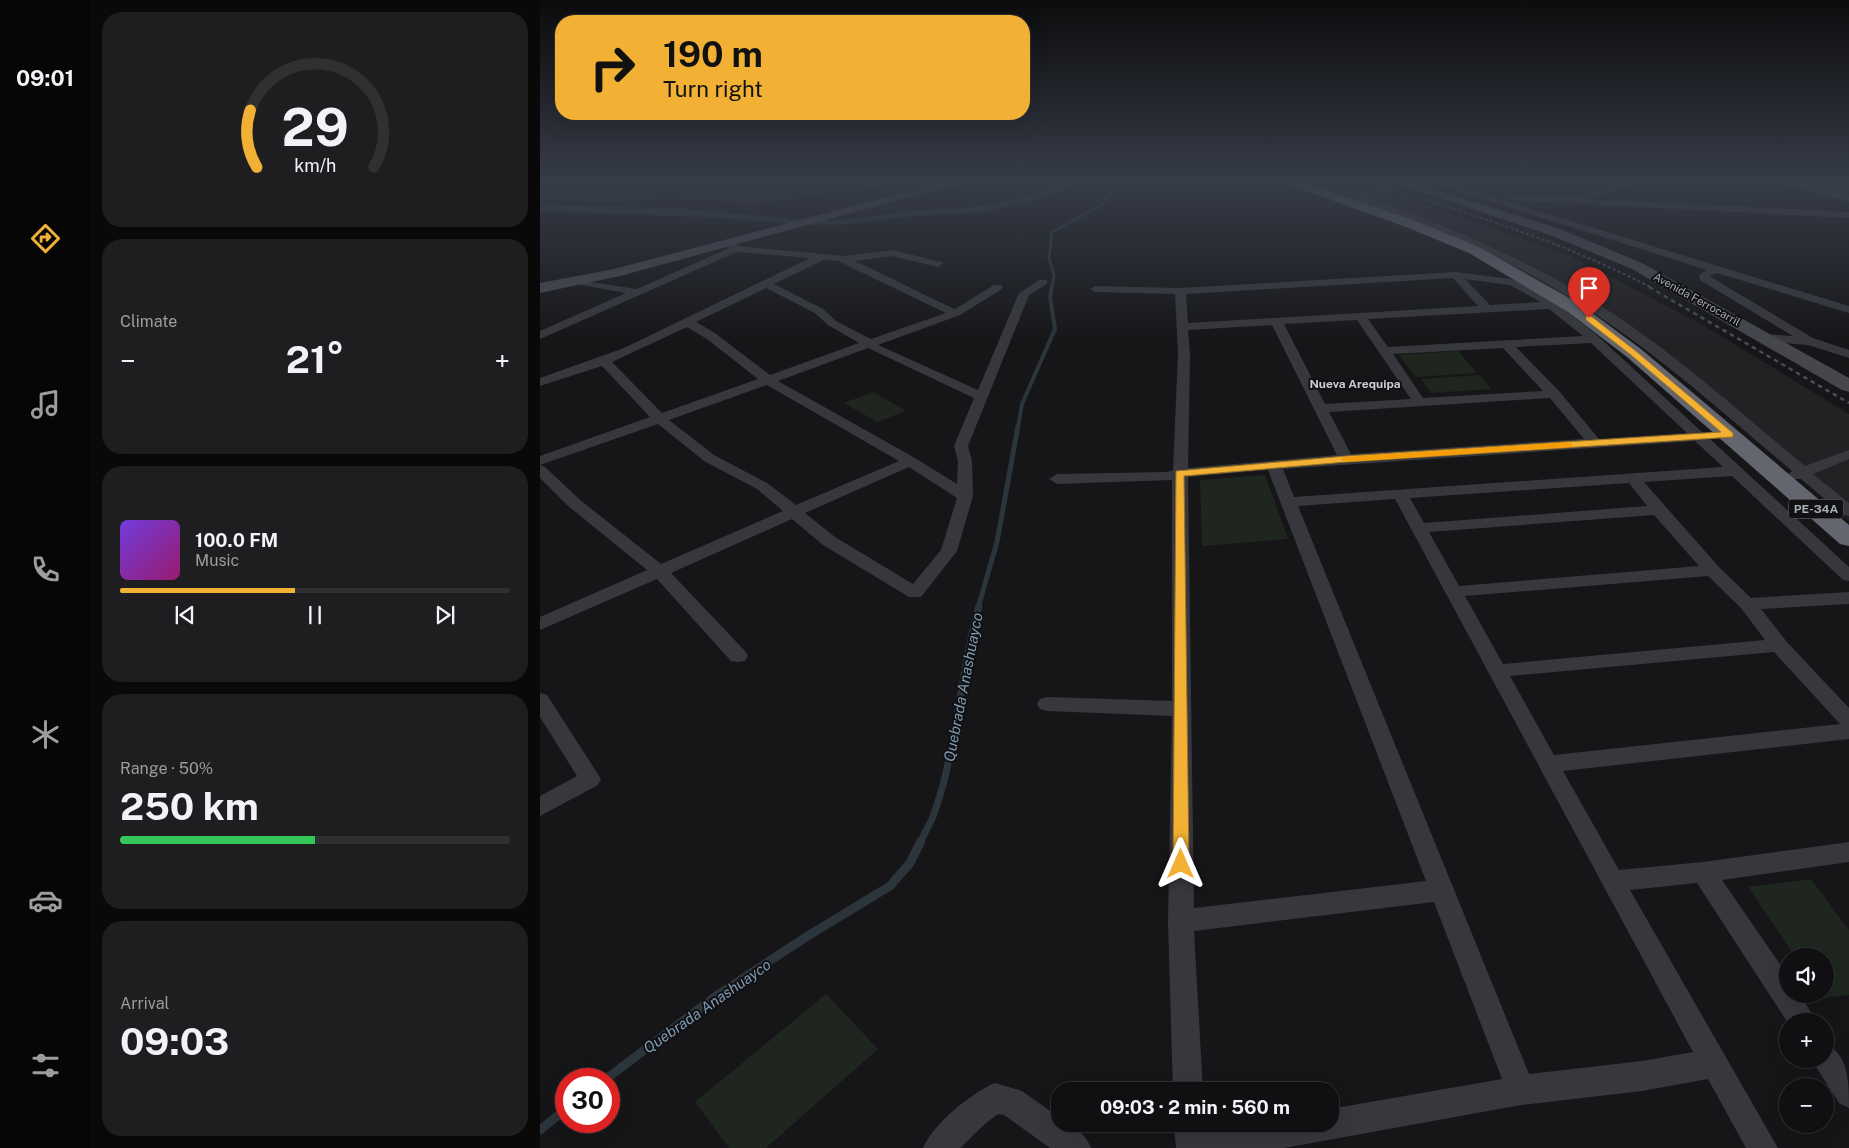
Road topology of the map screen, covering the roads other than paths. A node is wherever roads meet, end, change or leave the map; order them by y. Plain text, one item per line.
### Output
1 (773, 235) edge
2 (1437, 235) edge
3 (1457, 235) edge
4 (1560, 235) edge
5 (1577, 235) edge
6 (1605, 235) edge
7 (732, 246) junction
8 (823, 256) junction
9 (843, 259) junction
10 (938, 264) dead end
11 (1716, 269) junction
12 (1456, 275) junction
13 (575, 281) junction
14 (1043, 282) dead end
15 (766, 284) junction
16 (998, 287) dead end
17 (540, 288) edge
18 (1095, 289) dead end
19 (1180, 290) junction
20 (638, 292) junction
21 (1808, 297) junction
22 (1849, 302) edge
23 (1552, 305) junction
24 (1487, 308) junction
25 (1849, 310) edge
26 (956, 313) junction
27 (1360, 316) junction
28 (1276, 320) junction
29 (688, 322) junction
30 (1182, 327) junction
31 (540, 335) edge
32 (1784, 337) junction
33 (1765, 338) junction
34 (1594, 339) junction
35 (1809, 341) junction
36 (872, 344) junction
37 (1507, 345) junction
38 (1386, 351) junction
39 (1849, 354) edge
40 (604, 361) junction
41 (1849, 373) edge
42 (768, 380) junction
43 (540, 382) edge
44 (1849, 386) edge
45 (1554, 394) junction
46 (981, 396) junction
47 (1419, 401) junction
48 (1320, 408) junction
49 (660, 419) junction
50 (1729, 435) junction
51 (1699, 436) junction
52 (1595, 443) junction
53 (1849, 454) edge
54 (1346, 459) junction
55 (540, 461) edge
56 (910, 461) junction
57 (1274, 466) junction
58 (540, 470) edge
59 (1734, 471) junction
60 (1180, 473) junction
61 (1632, 477) junction
62 (1792, 477) junction
63 (1057, 479) dead end
64 (1400, 494) junction
65 (965, 496) junction
66 (1290, 502) junction
67 (1658, 510) junction
68 (794, 511) junction
69 (1849, 511) edge
70 (1418, 528) junction
71 (1849, 538) edge
72 (1712, 570) junction
73 (660, 572) junction
74 (1849, 576) edge
75 (1453, 592) junction
76 (1849, 598) edge
77 (1747, 604) junction
78 (540, 624) edge
79 (1779, 645) junction
80 (738, 656) dead end
81 (1498, 671) junction
82 (540, 700) edge
83 (1047, 704) dead end
84 (1182, 709) junction
85 (1849, 721) edge
86 (1849, 731) edge
87 (1548, 764) junction
88 (540, 807) edge
89 (1849, 852) edge
90 (1703, 872) junction
91 (1612, 880) junction
92 (1443, 890) junction
93 (1180, 922) junction
94 (1797, 1013) edge
95 (1714, 1063) junction
96 (1832, 1068) edge
97 (1188, 1082) edge
98 (1521, 1090) junction
99 (1849, 1093) edge
100 (1190, 1132) edge
101 (938, 1148) edge
102 (1076, 1148) edge
103 (1190, 1148) edge
104 (1200, 1148) edge
105 (1763, 1148) edge

1 - 7 main road
2 - 50 highway, PE-34A
3 - 62 street
4 - 33 main road, Avenida Ferrocarril
5 - 32 main road, Avenida Ferrocarril
6 - 11 street
7 - 8 street
7 - 13 main road
7 - 20 street
8 - 9 street
8 - 15 street
9 - 10 street
9 - 26 street
11 - 21 street
11 - 35 street
12 - 19 street
12 - 23 street
12 - 24 street
13 - 17 main road
13 - 20 street
14 - 46 street
15 - 29 street
15 - 36 street
16 - 26 street
18 - 19 street
19 - 30 street
20 - 31 street
21 - 22 street
21 - 25 street
23 - 24 street
23 - 34 street
24 - 27 street
26 - 36 street
27 - 28 street
27 - 38 street
28 - 30 street
28 - 48 street
29 - 40 street
29 - 42 street
30 - 60 street
32 - 33 street
32 - 35 street
32 - 41 main road, Avenida Ferrocarril
33 - 44 main road, Avenida Ferrocarril
34 - 37 street
34 - 51 street
35 - 39 street
36 - 42 street
36 - 46 street
37 - 38 street
37 - 45 street
38 - 47 street
40 - 43 street
40 - 49 street
42 - 49 street
42 - 56 street
45 - 47 street
45 - 52 street
46 - 65 street
47 - 48 street
48 - 54 street
49 - 55 street
49 - 68 street
50 - 51 street
50 - 62 highway, PE-34A
51 - 52 street
51 - 59 street
52 - 54 street
53 - 62 street
54 - 57 street
56 - 65 street
56 - 68 street
57 - 60 street
57 - 66 street
58 - 73 street
59 - 61 street
59 - 74 street
60 - 63 street
60 - 84 street
61 - 64 street
61 - 67 street
62 - 69 street
62 - 71 highway, PE-34A
64 - 66 street
64 - 70 street
65 - 68 street
66 - 92 street
67 - 70 street
67 - 72 street
68 - 73 street
70 - 75 street
72 - 75 street
72 - 77 street
73 - 78 street
73 - 80 street
75 - 81 street
76 - 77 street
77 - 79 street
79 - 81 street
79 - 85 street
81 - 87 street
82 - 88 street
83 - 84 street
84 - 93 street
86 - 87 street
87 - 91 street
89 - 90 street
90 - 91 street
90 - 94 street
91 - 95 street
92 - 93 street
92 - 98 street
93 - 97 street
95 - 98 street
95 - 105 street
96 - 99 street
98 - 104 street
100 - 103 street
101 - 102 street

